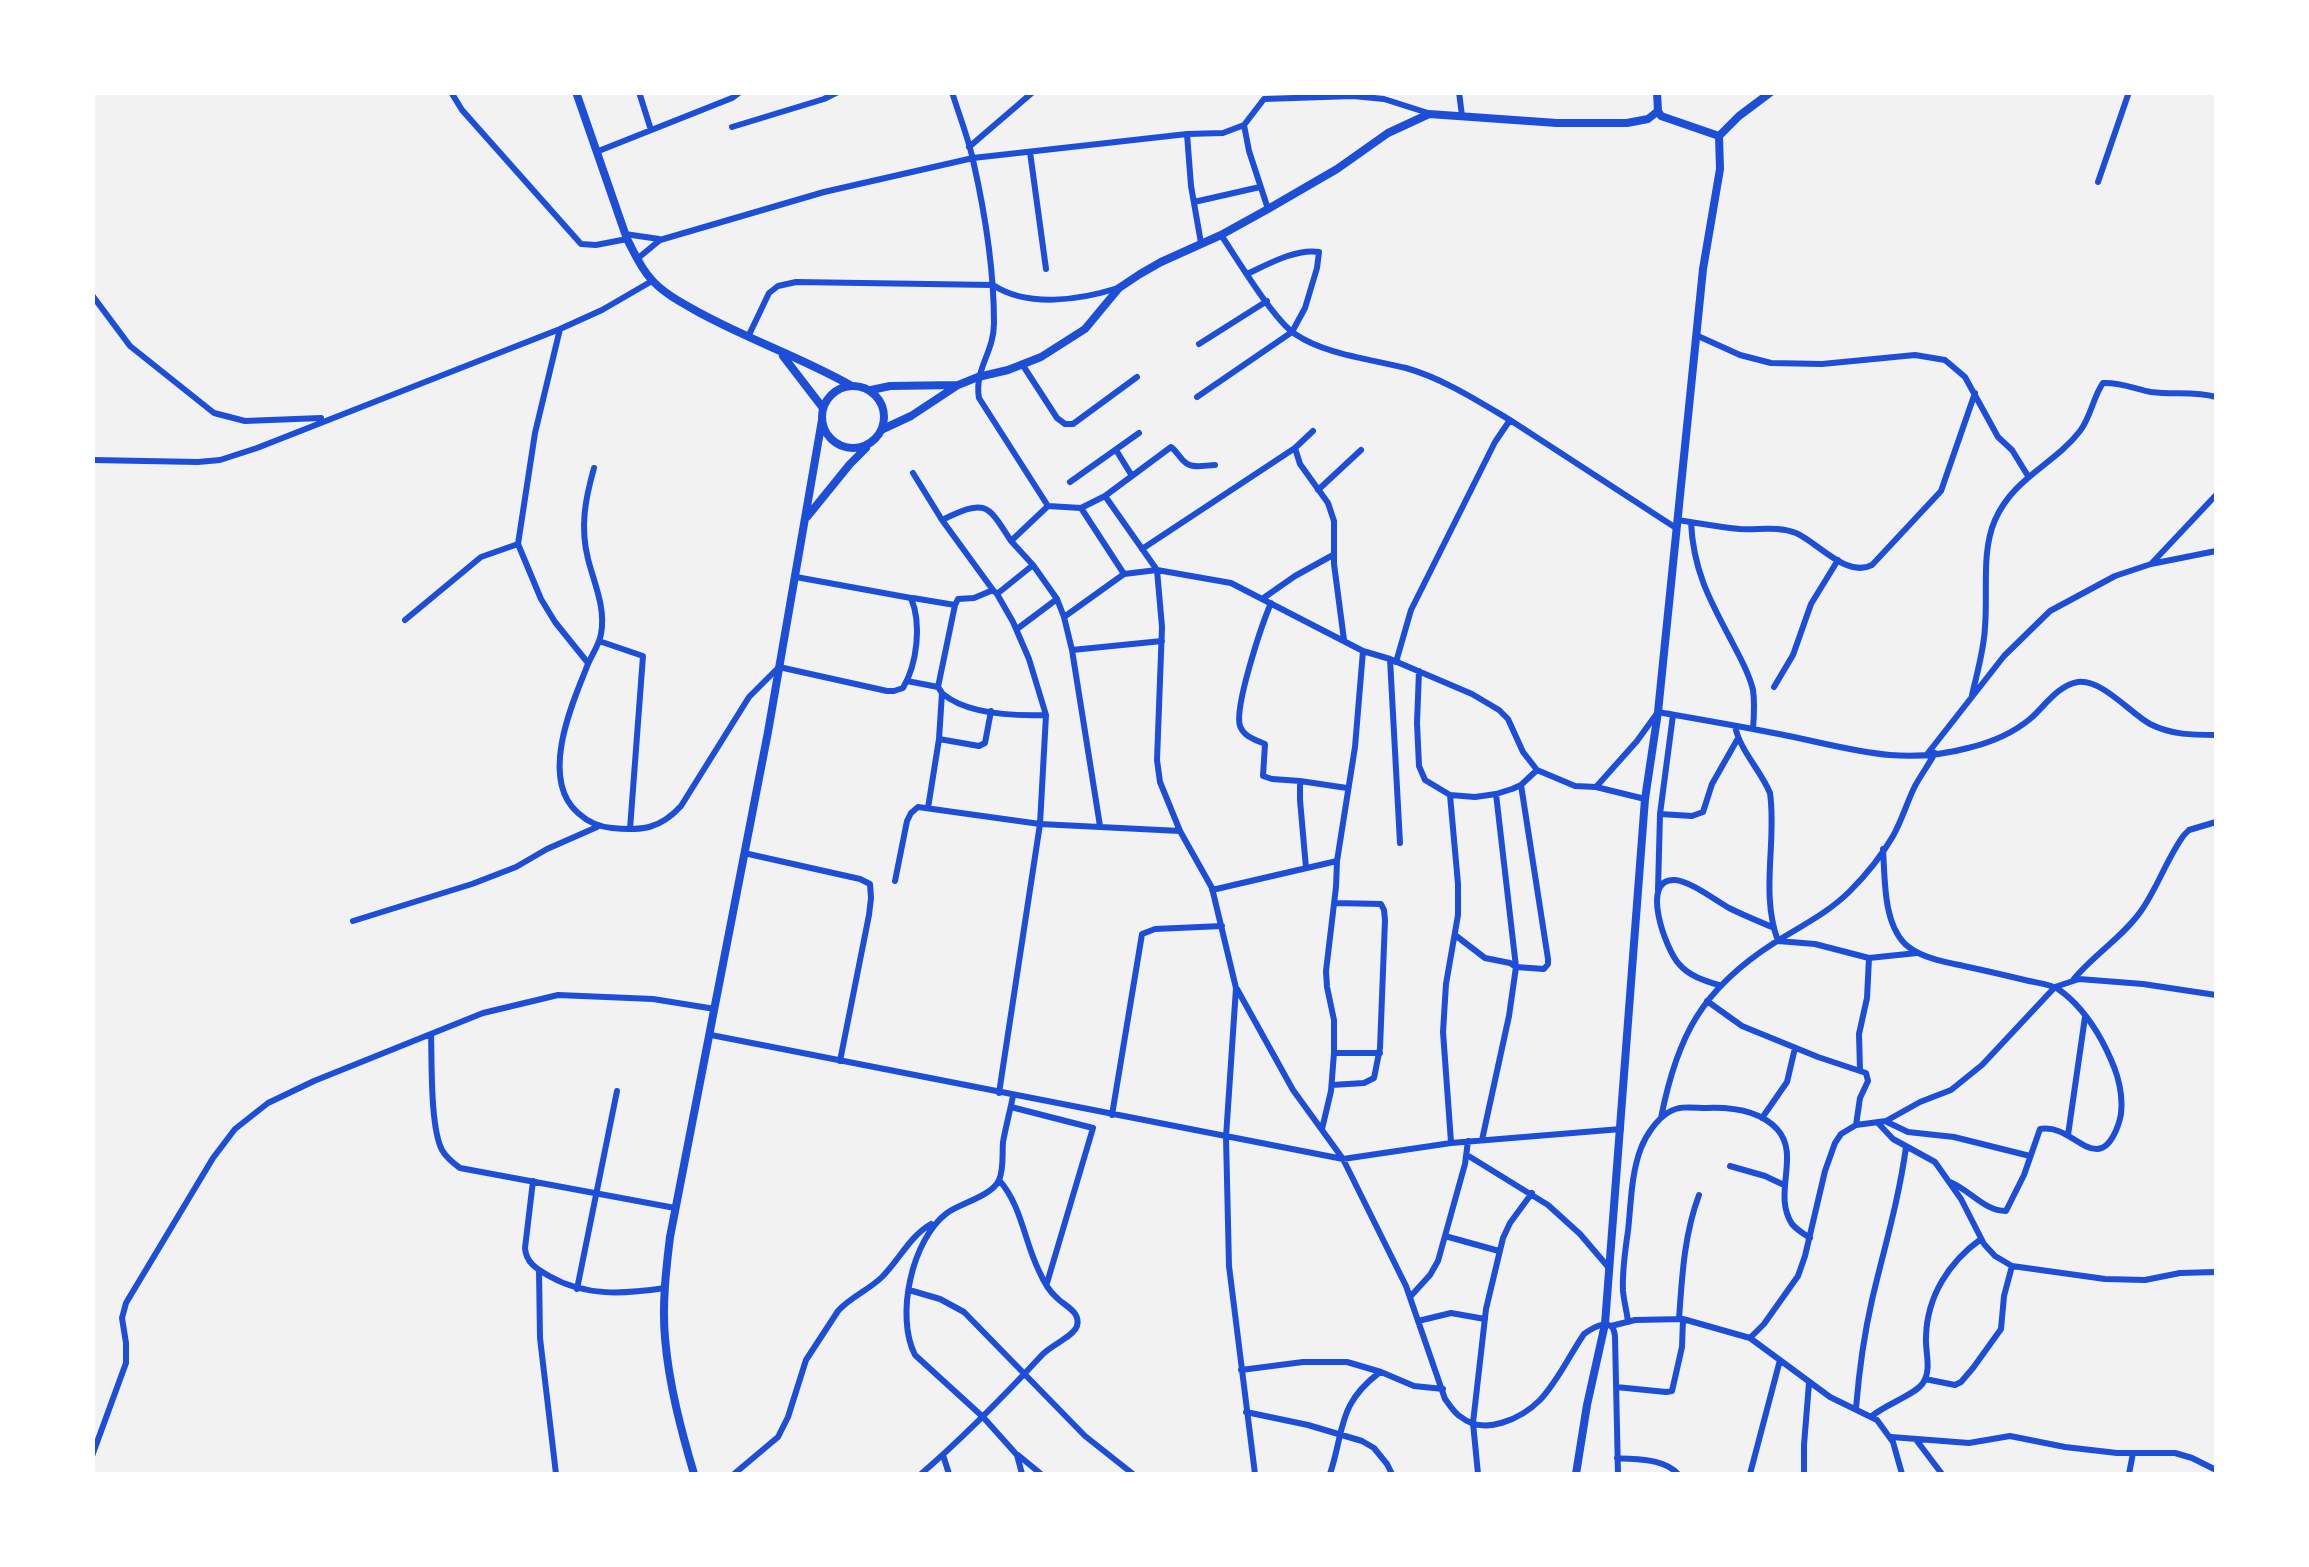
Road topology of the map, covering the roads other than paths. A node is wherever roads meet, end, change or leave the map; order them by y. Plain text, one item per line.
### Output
1 (451, 92) edge
2 (639, 92) edge
3 (740, 92) edge
4 (838, 92) edge
5 (952, 92) edge
6 (1033, 92) edge
7 (1459, 92) edge
8 (1658, 92) edge
9 (1771, 92) edge
10 (2129, 92) edge
11 (579, 93) edge
12 (1263, 96) edge
13 (1382, 96) edge
14 (1658, 111) junction
15 (1430, 114) junction
16 (1462, 116) junction
17 (1244, 125) junction
18 (732, 127) dead end
19 (651, 130) junction
20 (1187, 134) junction
21 (1720, 136) junction
22 (969, 146) junction
23 (596, 152) junction
24 (1030, 152) junction
25 (973, 158) junction
26 (2098, 182) dead end
27 (1260, 187) junction
28 (1194, 202) junction
29 (1268, 209) junction
30 (1221, 235) junction
31 (626, 236) junction
32 (660, 240) junction
33 (1201, 243) junction
34 (637, 260) junction
35 (1046, 269) dead end
36 (1248, 274) junction
37 (652, 281) junction
38 (993, 285) junction
39 (1119, 288) junction
40 (92, 295) edge
41 (1267, 302) junction
42 (560, 329) junction
43 (1292, 332) junction
44 (1698, 336) junction
45 (748, 337) junction
46 (1199, 344) dead end
47 (780, 352) junction
48 (1022, 364) junction
49 (978, 377) junction
50 (1137, 377) dead end
51 (850, 385) junction
52 (958, 385) junction
53 (871, 390) junction
54 (1975, 393) junction
55 (1197, 398) dead end
56 (2216, 398) edge
57 (823, 408) junction
58 (328, 418) junction
59 (822, 420) junction
60 (1510, 420) junction
61 (882, 429) junction
62 (1313, 430) dead end
63 (1139, 433) dead end
64 (873, 442) junction
65 (1295, 448) junction
66 (1116, 450) junction
67 (1362, 450) dead end
68 (92, 460) edge
69 (1214, 465) dead end
70 (594, 468) dead end
71 (913, 472) dead end
72 (1132, 476) junction
73 (2028, 476) junction
74 (1070, 482) dead end
75 (1318, 490) junction
76 (2216, 495) edge
77 (1105, 496) junction
78 (1048, 506) junction
79 (1080, 508) junction
80 (807, 517) junction
81 (942, 520) junction
82 (1691, 522) junction
83 (1676, 524) junction
84 (1011, 541) junction
85 (518, 544) junction
86 (1142, 549) junction
87 (2216, 551) edge
88 (1334, 555) junction
89 (1838, 560) junction
90 (2151, 564) junction
91 (1032, 565) junction
92 (1157, 570) junction
93 (1124, 574) junction
94 (796, 577) junction
95 (995, 592) junction
96 (911, 598) junction
97 (1262, 598) junction
98 (1058, 599) junction
99 (1271, 603) junction
100 (954, 605) junction
101 (1064, 617) junction
102 (404, 620) dead end
103 (1017, 629) junction
104 (598, 641) junction
105 (1162, 641) junction
106 (1344, 641) junction
107 (1072, 650) junction
108 (1363, 651) junction
109 (1393, 660) junction
110 (588, 663) junction
111 (779, 667) junction
112 (1419, 671) junction
113 (907, 681) junction
114 (1774, 687) dead end
115 (940, 690) junction
116 (1972, 695) junction
117 (991, 712) junction
118 (1658, 712) junction
119 (1673, 714) junction
120 (1046, 715) junction
121 (1734, 726) junction
122 (1754, 729) junction
123 (2216, 735) edge
124 (939, 739) junction
125 (1738, 739) junction
126 (1932, 754) junction
127 (1537, 770) junction
128 (1300, 782) junction
129 (1521, 785) junction
130 (1596, 787) junction
131 (1347, 788) junction
132 (1496, 794) junction
133 (1450, 796) junction
134 (1645, 799) junction
135 (928, 808) junction
136 (1660, 814) junction
137 (2216, 822) edge
138 (1040, 824) junction
139 (1100, 826) junction
140 (598, 827) junction
141 (630, 829) junction
142 (1180, 831) junction
143 (1400, 843) dead end
144 (1883, 849) junction
145 (744, 854) junction
146 (1337, 861) junction
147 (1306, 868) junction
148 (895, 881) dead end
149 (1212, 890) junction
150 (1658, 891) junction
151 (1335, 903) junction
152 (353, 921) dead end
153 (1222, 926) junction
154 (1773, 928) junction
155 (1454, 935) junction
156 (1778, 941) junction
157 (1918, 953) junction
158 (1870, 958) junction
159 (1516, 966) junction
160 (2072, 980) junction
161 (1720, 985) junction
162 (2055, 987) junction
163 (1236, 988) junction
164 (2216, 996) edge
165 (1707, 1001) junction
166 (715, 1009) junction
167 (2086, 1015) junction
168 (431, 1034) junction
169 (710, 1035) junction
170 (1795, 1048) junction
171 (1334, 1053) junction
172 (1380, 1053) junction
173 (840, 1061) junction
174 (1860, 1070) junction
175 (1332, 1085) junction
176 (617, 1090) dead end
177 (1000, 1092) junction
178 (1013, 1096) junction
179 (1011, 1107) junction
180 (1112, 1115) junction
181 (1661, 1118) junction
182 (1762, 1118) junction
183 (1881, 1122) junction
184 (1856, 1126) junction
185 (1622, 1129) junction
186 (1322, 1130) junction
187 (2068, 1135) junction
188 (1226, 1137) junction
189 (1482, 1140) junction
190 (1468, 1141) junction
191 (1451, 1143) junction
192 (1906, 1147) junction
193 (1467, 1154) junction
194 (2030, 1156) junction
195 (1343, 1159) junction
196 (1730, 1166) dead end
197 (1000, 1180) junction
198 (533, 1182) junction
199 (1950, 1182) junction
200 (1784, 1185) junction
201 (596, 1193) junction
202 (1532, 1193) junction
203 (1700, 1195) dead end
204 (676, 1208) junction
205 (937, 1221) junction
206 (1445, 1236) junction
207 (1810, 1238) junction
208 (1981, 1239) junction
209 (1499, 1250) junction
210 (2012, 1266) junction
211 (1610, 1268) junction
212 (538, 1270) junction
213 (2216, 1272) edge
214 (1046, 1284) junction
215 (664, 1288) junction
216 (577, 1289) junction
217 (909, 1290) junction
218 (1410, 1297) junction
219 (1484, 1319) junction
220 (1681, 1319) junction
221 (1418, 1321) junction
222 (1628, 1322) junction
223 (1608, 1325) junction
224 (1750, 1338) junction
225 (1780, 1360) junction
226 (1241, 1370) junction
227 (1381, 1372) junction
228 (1025, 1373) junction
229 (1925, 1379) junction
230 (1809, 1383) junction
231 (1616, 1386) junction
232 (1443, 1389) junction
233 (1856, 1408) junction
234 (1246, 1412) junction
235 (1872, 1416) junction
236 (983, 1417) junction
237 (1473, 1423) junction
238 (1342, 1436) junction
239 (1890, 1437) junction
240 (1916, 1440) junction
241 (2133, 1453) junction
242 (1017, 1454) junction
243 (943, 1455) junction
244 (92, 1456) edge
245 (1618, 1458) junction
246 (2216, 1470) edge
247 (556, 1474) edge
248 (694, 1474) edge
249 (734, 1474) edge
250 (920, 1474) edge
251 (949, 1474) edge
252 (1022, 1474) edge
253 (1041, 1474) edge
254 (1133, 1474) edge
255 (1254, 1474) edge
256 (1330, 1474) edge
257 (1392, 1474) edge
258 (1478, 1474) edge
259 (1576, 1474) edge
260 (1618, 1474) edge
261 (1678, 1474) edge
262 (1750, 1474) edge
263 (1804, 1474) edge
264 (1902, 1474) edge
265 (1942, 1474) edge
266 (2129, 1474) edge

1 - 31 street
2 - 19 street
3 - 19 street
4 - 18 street
5 - 22 street
6 - 22 street
7 - 16 street
8 - 14 street
9 - 21 street
10 - 26 street
11 - 23 street
12 - 13 street
12 - 17 street
13 - 15 street
14 - 16 street
14 - 21 street
15 - 16 street
15 - 29 street
17 - 20 street
17 - 27 street
19 - 23 street
20 - 24 street
20 - 28 street
21 - 44 street
22 - 25 street
23 - 31 street
24 - 25 street
24 - 35 street
25 - 32 street
25 - 38 street
27 - 28 street
27 - 29 street
28 - 33 street
29 - 30 street
30 - 33 street
30 - 36 street
31 - 32 street
31 - 34 street
32 - 34 street
33 - 39 street
34 - 37 street
36 - 41 street
36 - 43 street
37 - 42 street
37 - 45 street
38 - 39 street
38 - 45 street
38 - 49 street
39 - 48 street
40 - 58 street
41 - 43 street
41 - 46 street
42 - 58 street
42 - 85 street
43 - 55 street
43 - 60 street
44 - 54 street
44 - 83 street
45 - 47 street
47 - 51 street
47 - 57 street
48 - 49 street
48 - 50 street
49 - 52 street
49 - 78 street
51 - 53 street
51 - 57 street
52 - 53 street
52 - 61 street
53 - 61 street
54 - 73 street
54 - 89 street
56 - 73 street
57 - 59 street
58 - 68 street
59 - 64 street
59 - 80 street
60 - 83 street
60 - 109 street
61 - 64 street
62 - 65 street
63 - 66 street
64 - 80 street
65 - 75 street
65 - 86 street
66 - 72 street
66 - 74 street
67 - 75 street
69 - 72 street
70 - 104 street
71 - 81 street
72 - 77 street
73 - 116 street
75 - 88 street
76 - 90 street
77 - 79 street
77 - 86 street
78 - 79 street
78 - 84 street
79 - 93 street
80 - 94 street
81 - 84 street
81 - 95 street
82 - 83 street
82 - 89 street
82 - 122 street
83 - 118 street
84 - 91 street
85 - 102 street
85 - 110 street
86 - 92 street
87 - 90 street
88 - 97 street
88 - 106 street
89 - 114 street
90 - 116 street
91 - 95 street
91 - 98 street
92 - 93 street
92 - 97 street
92 - 105 street
93 - 101 street
94 - 96 street
94 - 111 street
95 - 100 street
95 - 103 street
96 - 100 street
96 - 113 street
97 - 99 street
98 - 101 street
98 - 103 street
99 - 106 street
99 - 128 street
100 - 115 street
101 - 107 street
103 - 120 street
104 - 110 street
104 - 141 street
105 - 107 street
105 - 142 street
106 - 108 street
107 - 139 street
108 - 109 street
108 - 131 street
109 - 112 street
109 - 143 street
110 - 140 street
111 - 113 street
111 - 141 street
111 - 145 street
112 - 127 street
112 - 133 street
113 - 115 street
115 - 117 street
115 - 124 street
116 - 126 street
117 - 120 street
117 - 124 street
118 - 119 street
118 - 130 street
118 - 134 street
119 - 121 street
119 - 136 street
120 - 138 street
121 - 122 street
121 - 125 street
122 - 126 street
123 - 126 street
124 - 135 street
125 - 136 street
125 - 154 street
126 - 144 street
127 - 129 street
127 - 130 street
128 - 131 street
128 - 147 street
129 - 132 street
129 - 159 street
130 - 134 street
131 - 146 street
132 - 133 street
132 - 159 street
133 - 155 street
134 - 185 street
135 - 138 street
135 - 148 street
136 - 150 street
137 - 160 street
138 - 139 street
138 - 177 street
139 - 142 street
140 - 141 street
140 - 152 street
142 - 149 street
144 - 156 street
144 - 157 street
145 - 166 street
145 - 173 street
146 - 147 street
146 - 151 street
147 - 149 street
149 - 153 street
150 - 154 street
150 - 161 street
151 - 171 street
151 - 172 street
153 - 163 street
153 - 180 street
154 - 156 street
155 - 159 street
155 - 191 street
156 - 158 street
156 - 161 street
157 - 158 street
157 - 162 street
158 - 174 street
159 - 189 street
160 - 162 street
160 - 164 street
161 - 165 street
162 - 167 street
162 - 183 street
163 - 186 street
163 - 188 street
165 - 170 street
165 - 181 street
166 - 168 street
166 - 169 street
167 - 187 street
167 - 187 street
168 - 198 street
168 - 244 street
169 - 173 street
169 - 204 street
170 - 174 street
170 - 182 street
171 - 172 street
171 - 175 street
172 - 175 street
173 - 177 street
174 - 184 street
175 - 186 street
176 - 201 street
177 - 178 street
178 - 179 street
178 - 180 street
179 - 197 street
179 - 214 street
180 - 188 street
181 - 182 street
181 - 222 street
182 - 200 street
183 - 184 street
183 - 192 street
183 - 194 street
184 - 207 street
185 - 189 street
185 - 211 street
186 - 195 street
187 - 194 street
188 - 195 street
188 - 226 street
189 - 190 street
190 - 191 street
190 - 193 street
191 - 195 street
192 - 199 street
192 - 233 street
193 - 202 street
193 - 206 street
194 - 199 street
195 - 218 street
196 - 200 street
197 - 205 street
197 - 214 street
198 - 201 street
198 - 212 street
199 - 208 street
200 - 207 street
201 - 204 street
201 - 216 street
202 - 209 street
202 - 211 street
203 - 220 street
204 - 215 street
205 - 217 street
205 - 249 street
206 - 209 street
206 - 218 street
207 - 224 street
208 - 210 street
208 - 229 street
209 - 219 street
210 - 213 street
210 - 229 street
211 - 223 street
212 - 216 street
212 - 247 street
214 - 228 street
215 - 216 street
215 - 248 street
217 - 228 street
217 - 236 street
218 - 221 street
219 - 221 street
219 - 237 street
220 - 222 street
220 - 224 street
220 - 231 street
221 - 232 street
222 - 223 street
223 - 231 street
223 - 237 street
223 - 259 street
224 - 225 street
225 - 230 street
225 - 262 street
226 - 227 street
226 - 234 street
227 - 232 street
227 - 238 street
228 - 236 street
228 - 254 street
229 - 235 street
230 - 233 street
230 - 263 street
231 - 245 street
232 - 237 street
233 - 235 street
234 - 238 street
234 - 255 street
235 - 239 street
236 - 242 street
236 - 243 street
237 - 258 street
238 - 256 street
238 - 257 street
239 - 240 street
239 - 264 street
240 - 241 street
240 - 265 street
241 - 246 street
241 - 266 street
242 - 252 street
242 - 253 street
243 - 250 street
243 - 251 street
245 - 260 street
245 - 261 street

